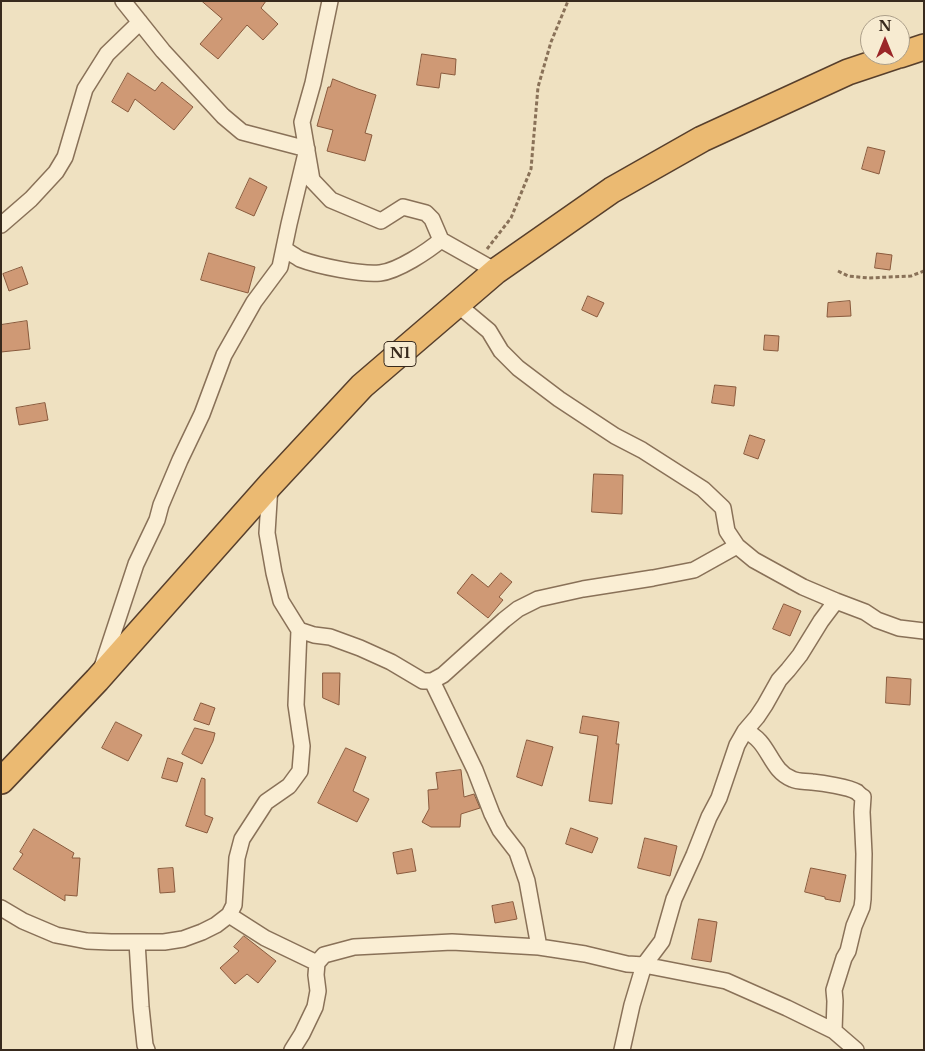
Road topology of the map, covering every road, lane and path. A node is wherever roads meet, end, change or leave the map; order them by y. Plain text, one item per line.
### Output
1 (123, 1) edge
2 (330, 1) edge
3 (568, 1) edge
4 (140, 22) junction
5 (924, 47) edge
6 (910, 51) edge
7 (869, 65) edge
8 (307, 149) junction
9 (1, 225) edge
10 (442, 240) junction
11 (284, 249) junction
12 (487, 266) junction
13 (838, 271) dead end
14 (924, 271) edge
15 (458, 304) junction
16 (270, 485) junction
17 (737, 546) junction
18 (836, 601) junction
19 (300, 630) junction
20 (924, 631) edge
21 (97, 680) junction
22 (432, 681) junction
23 (745, 731) junction
24 (1, 782) edge
25 (1, 908) edge
26 (229, 914) junction
27 (137, 942) junction
28 (539, 947) junction
29 (317, 964) junction
30 (644, 965) junction
31 (834, 1031) junction
32 (146, 1050) edge
33 (292, 1050) edge
34 (622, 1050) edge
35 (856, 1050) edge

1 - 4 street
2 - 8 street
3 - 12 path
4 - 8 street
4 - 9 street
5 - 6 highway, N1
7 - 12 highway, N1
8 - 10 street
8 - 11 street
10 - 11 street
10 - 12 street
11 - 21 street
12 - 15 highway, N1
13 - 14 path
15 - 16 highway, N1
15 - 17 street
16 - 19 street
16 - 21 highway, N1
17 - 18 street
17 - 22 street
18 - 20 street
18 - 23 street
19 - 22 street
19 - 26 street
21 - 24 highway, N1
22 - 28 street
23 - 30 street
23 - 31 street
25 - 27 street
26 - 27 street
26 - 29 street
27 - 32 street
28 - 29 street
28 - 30 street
29 - 33 street
30 - 31 street
30 - 34 street
31 - 35 street

